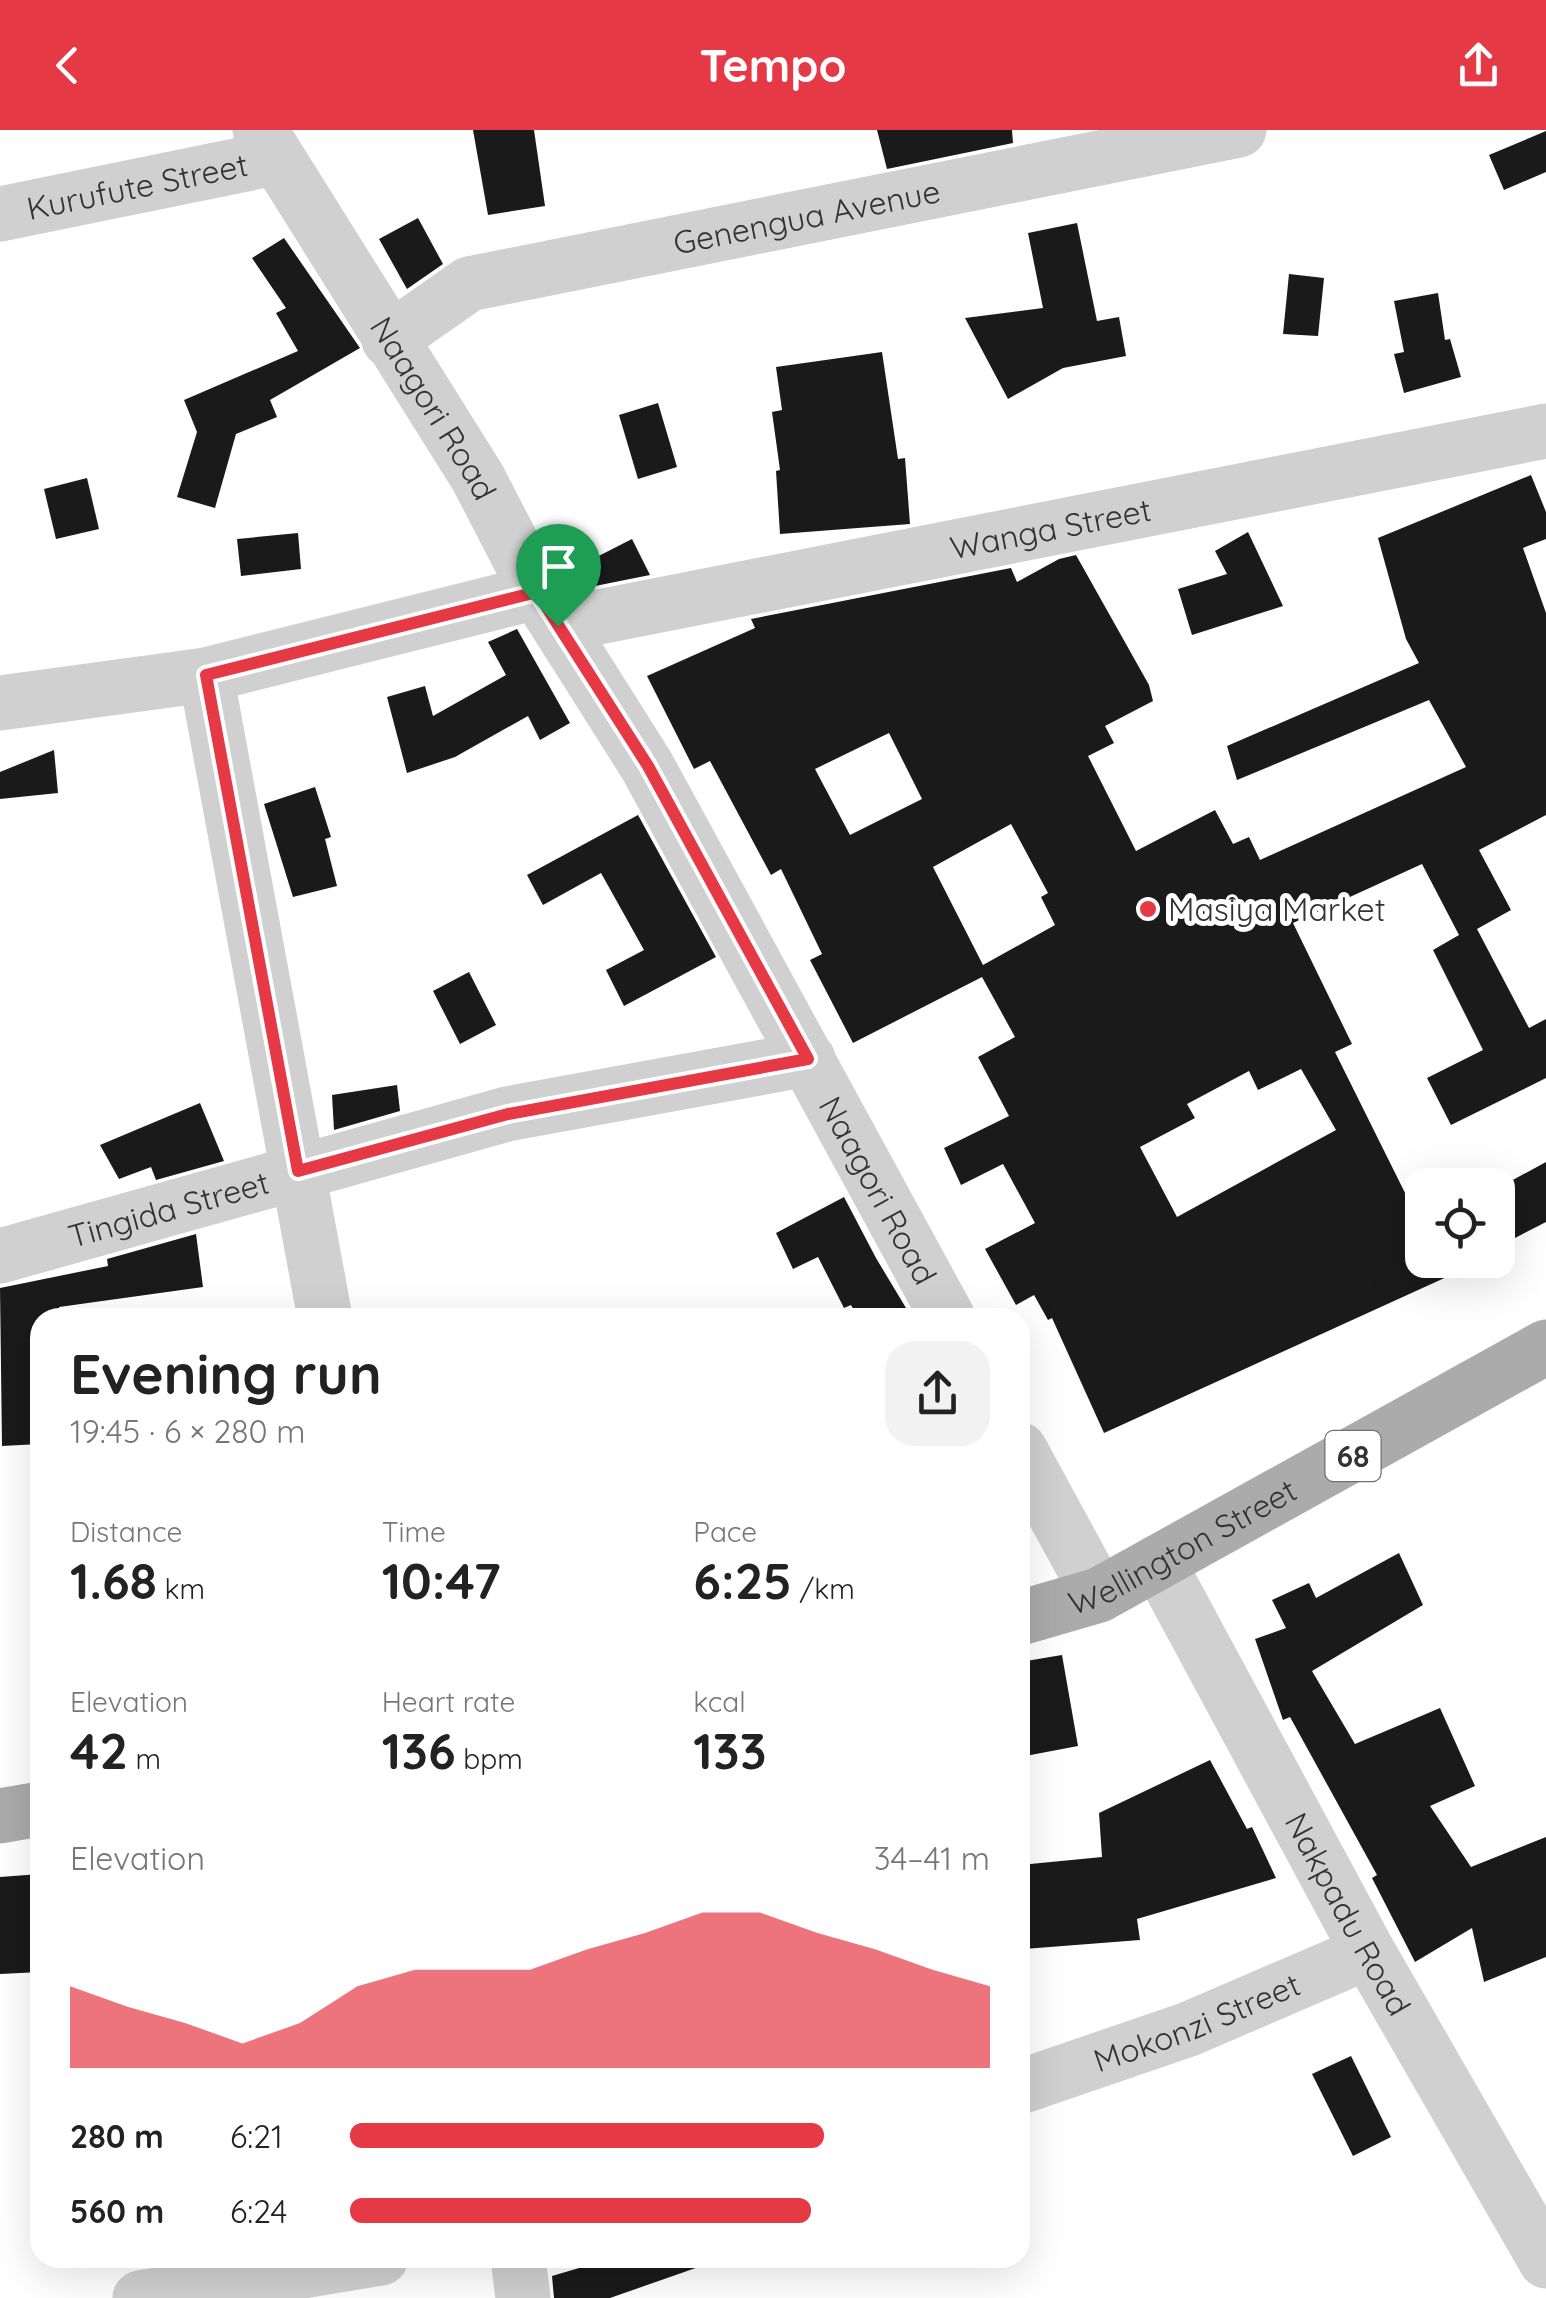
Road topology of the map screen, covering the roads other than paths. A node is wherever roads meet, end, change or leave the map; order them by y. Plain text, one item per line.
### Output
1 (1239, 130) edge
2 (267, 144) edge
3 (0, 214) edge
4 (389, 340) junction
5 (1546, 431) edge
6 (548, 609) junction
7 (206, 675) junction
8 (0, 703) edge
9 (808, 1059) junction
10 (298, 1171) junction
11 (0, 1256) edge
12 (322, 1308) edge
13 (943, 1308) edge
14 (1546, 1347) edge
15 (1030, 1468) edge
16 (1158, 1562) junction
17 (1099, 1596) junction
18 (1030, 1615) edge
19 (30, 1810) edge
20 (0, 1816) edge
21 (1368, 1952) junction
22 (1030, 2083) edge
23 (1539, 2233) edge
24 (321, 2268) edge
25 (519, 2268) edge
26 (140, 2298) edge
27 (523, 2298) edge

1 - 4 street, Genengua Avenue
2 - 3 street, Kurufute Street
2 - 4 street, Naagori Road
4 - 6 street, Naagori Road
5 - 6 street, Wanga Street
6 - 7 street, Wanga Street
6 - 9 street, Naagori Road
7 - 8 street, Wanga Street
7 - 10 street
9 - 10 street, Tingida Street
9 - 13 street, Naagori Road
10 - 11 street, Tingida Street
10 - 12 street
14 - 16 main road, Wellington Street / 68
15 - 17 street
16 - 17 main road, Wellington Street / 68
16 - 21 street, Nakpadu Road
17 - 18 main road, Wellington Street / 68
19 - 20 main road
21 - 22 street, Mokonzi Street
21 - 23 street, Nakpadu Road
24 - 26 street
25 - 27 street

